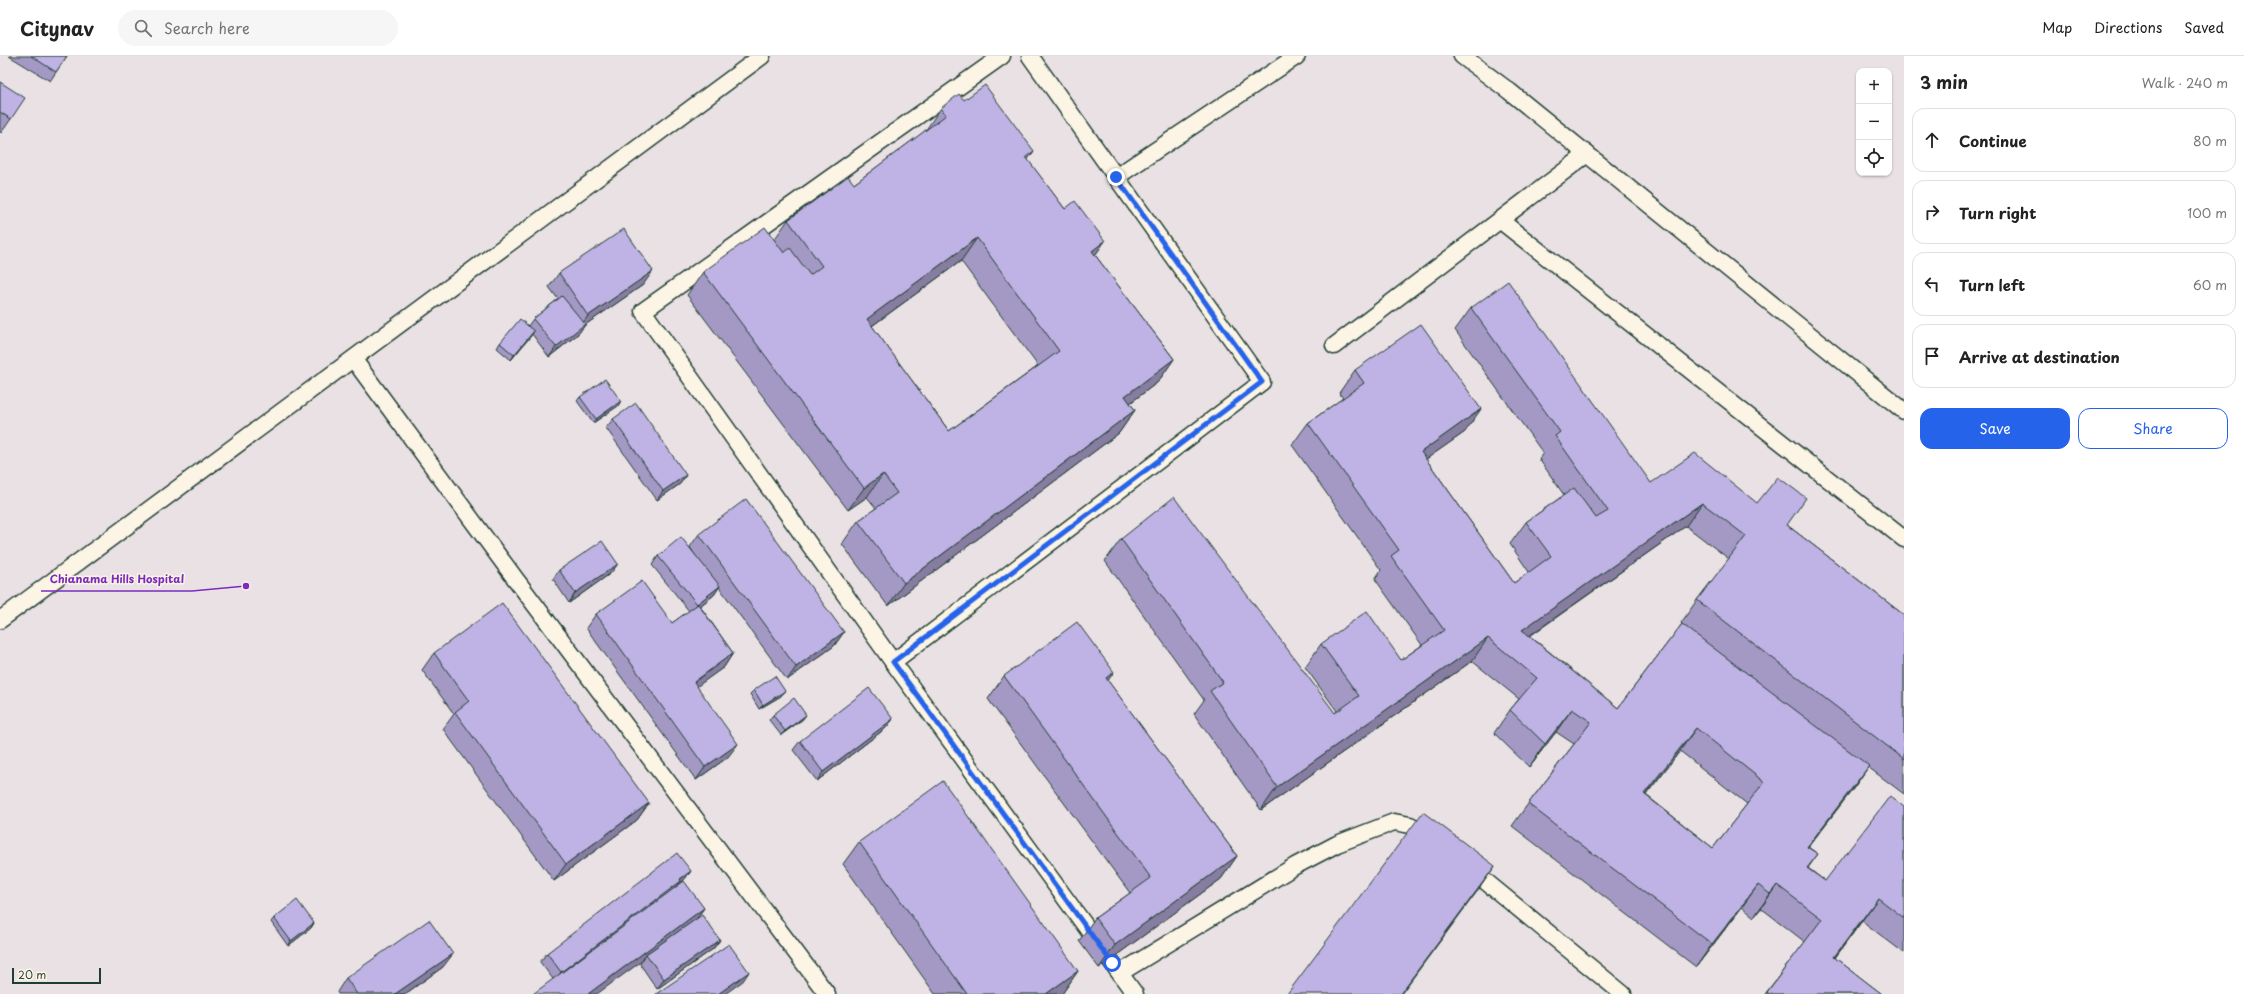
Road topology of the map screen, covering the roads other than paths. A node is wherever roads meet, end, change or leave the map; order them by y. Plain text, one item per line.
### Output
1 (762, 56) edge
2 (1002, 56) edge
3 (1030, 56) edge
4 (1297, 56) edge
5 (1462, 56) edge
6 (1587, 154) junction
7 (1116, 177) junction
8 (1501, 221) junction
9 (1334, 346) dead end
10 (354, 360) junction
11 (1904, 411) edge
12 (1904, 539) edge
13 (0, 620) edge
14 (893, 662) junction
15 (1444, 848) edge
16 (1457, 858) edge
17 (1120, 973) junction
18 (827, 994) edge
19 (1135, 994) edge
20 (1623, 994) edge

1 - 10 lane
2 - 14 lane
3 - 7 lane
4 - 7 lane
5 - 6 lane
6 - 8 lane
6 - 11 lane
7 - 14 lane
8 - 9 lane
8 - 12 lane
10 - 13 lane
10 - 18 lane
14 - 17 lane
15 - 17 lane
16 - 20 lane
17 - 19 lane

